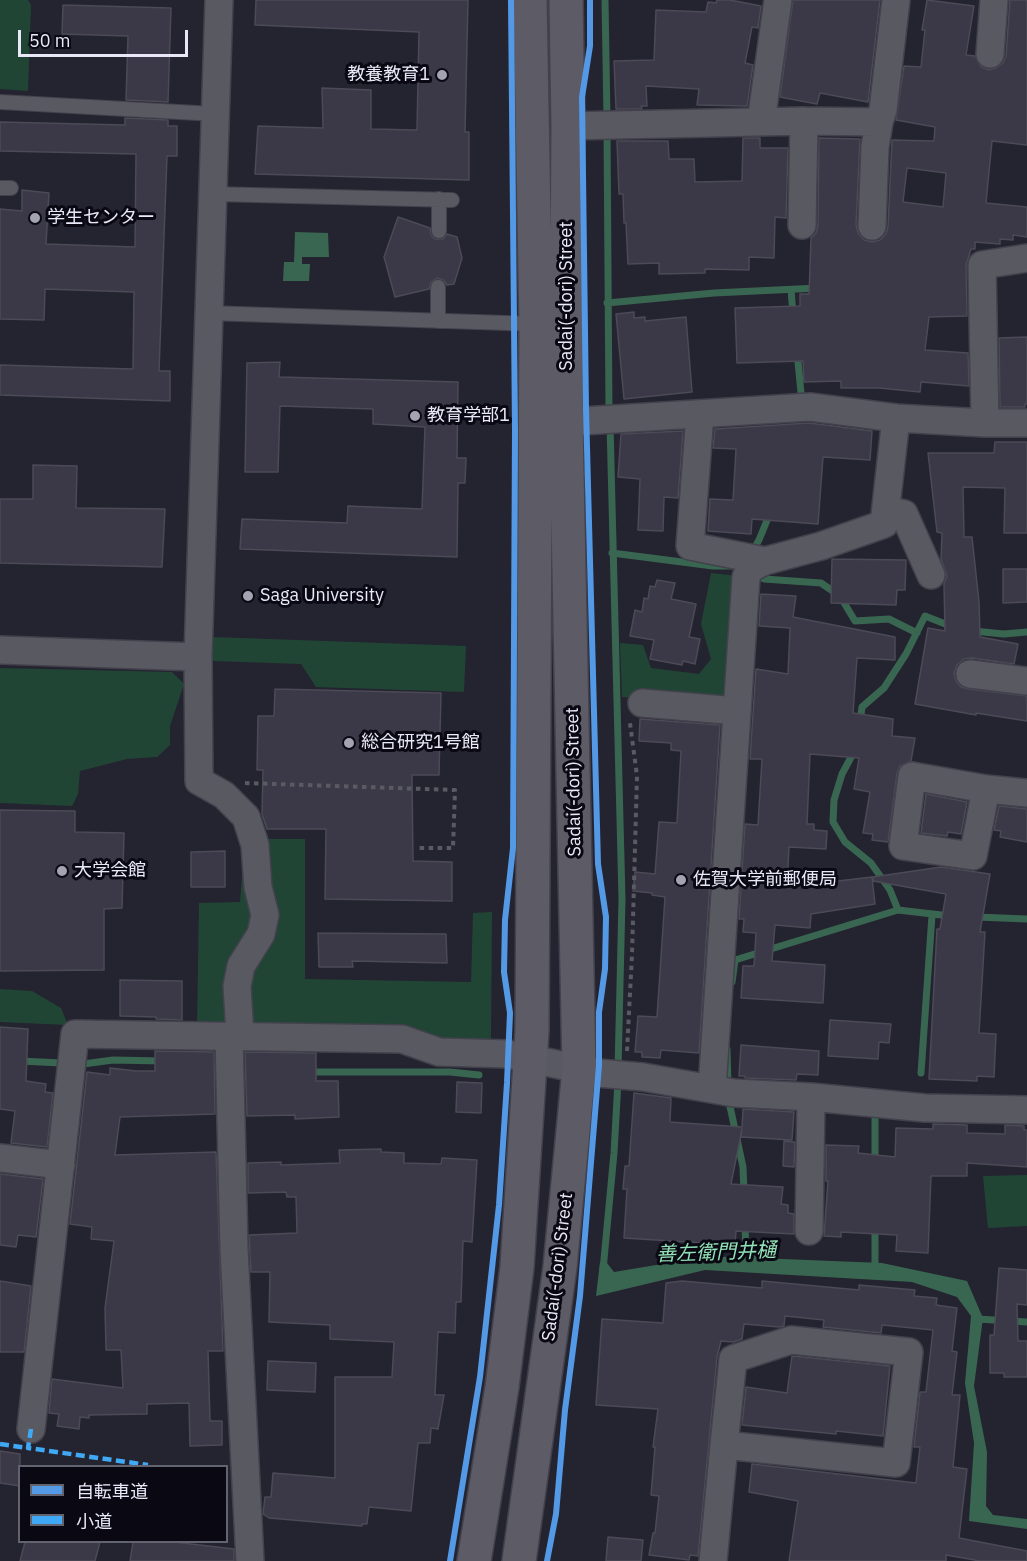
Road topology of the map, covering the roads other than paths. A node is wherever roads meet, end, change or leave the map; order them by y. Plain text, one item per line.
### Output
1 (219, 0) edge
2 (530, 0) edge
3 (566, 0) edge
4 (778, 0) edge
5 (896, 0) edge
6 (994, 0) edge
7 (990, 54) dead end
8 (0, 102) edge
9 (215, 114) junction
10 (804, 121) junction
11 (761, 122) junction
12 (879, 122) junction
13 (568, 126) junction
14 (213, 194) junction
15 (802, 225) dead end
16 (872, 226) dead end
17 (438, 231) dead end
18 (1027, 258) edge
19 (438, 287) dead end
20 (209, 313) junction
21 (438, 321) junction
22 (536, 324) junction
23 (700, 414) junction
24 (896, 418) junction
25 (566, 422) junction
26 (985, 423) junction
27 (1027, 423) edge
28 (886, 510) junction
29 (752, 564) junction
30 (931, 575) dead end
31 (0, 650) edge
32 (198, 657) junction
33 (970, 675) dead end
34 (1027, 681) edge
35 (642, 703) road end
36 (737, 711) junction
37 (986, 789) dead end
38 (1027, 793) edge
39 (235, 1035) junction
40 (531, 1058) junction
41 (579, 1068) junction
42 (722, 1090) junction
43 (811, 1097) junction
44 (1027, 1110) edge
45 (0, 1158) edge
46 (61, 1165) junction
47 (810, 1231) dead end
48 (31, 1429) dead end
49 (724, 1445) junction
50 (250, 1561) edge
51 (474, 1561) edge
52 (519, 1561) edge
53 (713, 1561) edge

1 - 9 street
2 - 22 main road, Sadai(-dori) Street
3 - 13 main road, Sadai(-dori) Street
4 - 11 street
5 - 12 street
6 - 7 street
8 - 9 lane
9 - 14 street
10 - 11 street
10 - 12 street
10 - 15 street
11 - 13 street
12 - 16 street
13 - 25 main road, Sadai(-dori) Street
14 - 17 lane
14 - 20 street
18 - 26 street
19 - 21 lane
20 - 21 lane
20 - 32 street
21 - 22 lane
22 - 40 main road, Sadai(-dori) Street
23 - 24 street
23 - 25 street
23 - 29 street
24 - 26 street
24 - 28 street
25 - 41 main road, Sadai(-dori) Street
26 - 27 street
28 - 29 street
28 - 30 street
29 - 36 street
31 - 32 street
32 - 39 street
33 - 34 street
35 - 36 street
36 - 42 street
37 - 38 street
39 - 40 street
39 - 46 street
39 - 50 street
40 - 41 street
40 - 51 main road, Sadai(-dori) Street
41 - 42 street
41 - 52 main road, Sadai(-dori) Street
42 - 43 street
43 - 44 street
43 - 47 street
45 - 46 street
46 - 48 street
49 - 49 street
49 - 53 street

